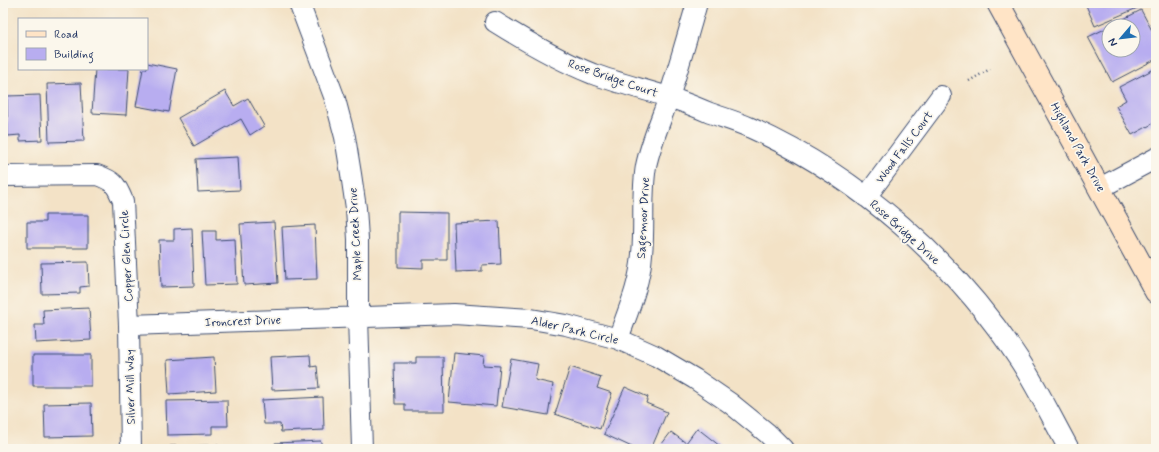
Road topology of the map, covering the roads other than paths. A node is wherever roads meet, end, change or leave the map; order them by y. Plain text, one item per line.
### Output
1 (300, 3) edge
2 (697, 3) edge
3 (998, 3) edge
4 (495, 22) dead end
5 (941, 96) dead end
6 (669, 97) junction
7 (1156, 158) edge
8 (3, 176) edge
9 (1100, 188) junction
10 (866, 197) junction
11 (1156, 292) edge
12 (358, 316) junction
13 (129, 325) junction
14 (618, 339) junction
15 (131, 449) edge
16 (362, 449) edge
17 (782, 449) edge
18 (1069, 449) edge

1 - 12 street, Maple Creek Drive
2 - 6 street, Sagemoor Drive
3 - 9 street, Highland Park Drive
4 - 6 street, Rose Bridge Court
5 - 10 street, Wood Falls Court
6 - 10 street, Rose Bridge Drive
6 - 14 street, Sagemoor Drive
7 - 9 street
8 - 13 street, Copper Glen Circle
9 - 11 street, Highland Park Drive
10 - 18 street, Rose Bridge Drive
12 - 13 street, Ironcrest Drive
12 - 14 street, Alder Park Circle
12 - 16 street, Maple Creek Drive
13 - 15 street, Silver Mill Way
14 - 17 street, Alder Park Circle

